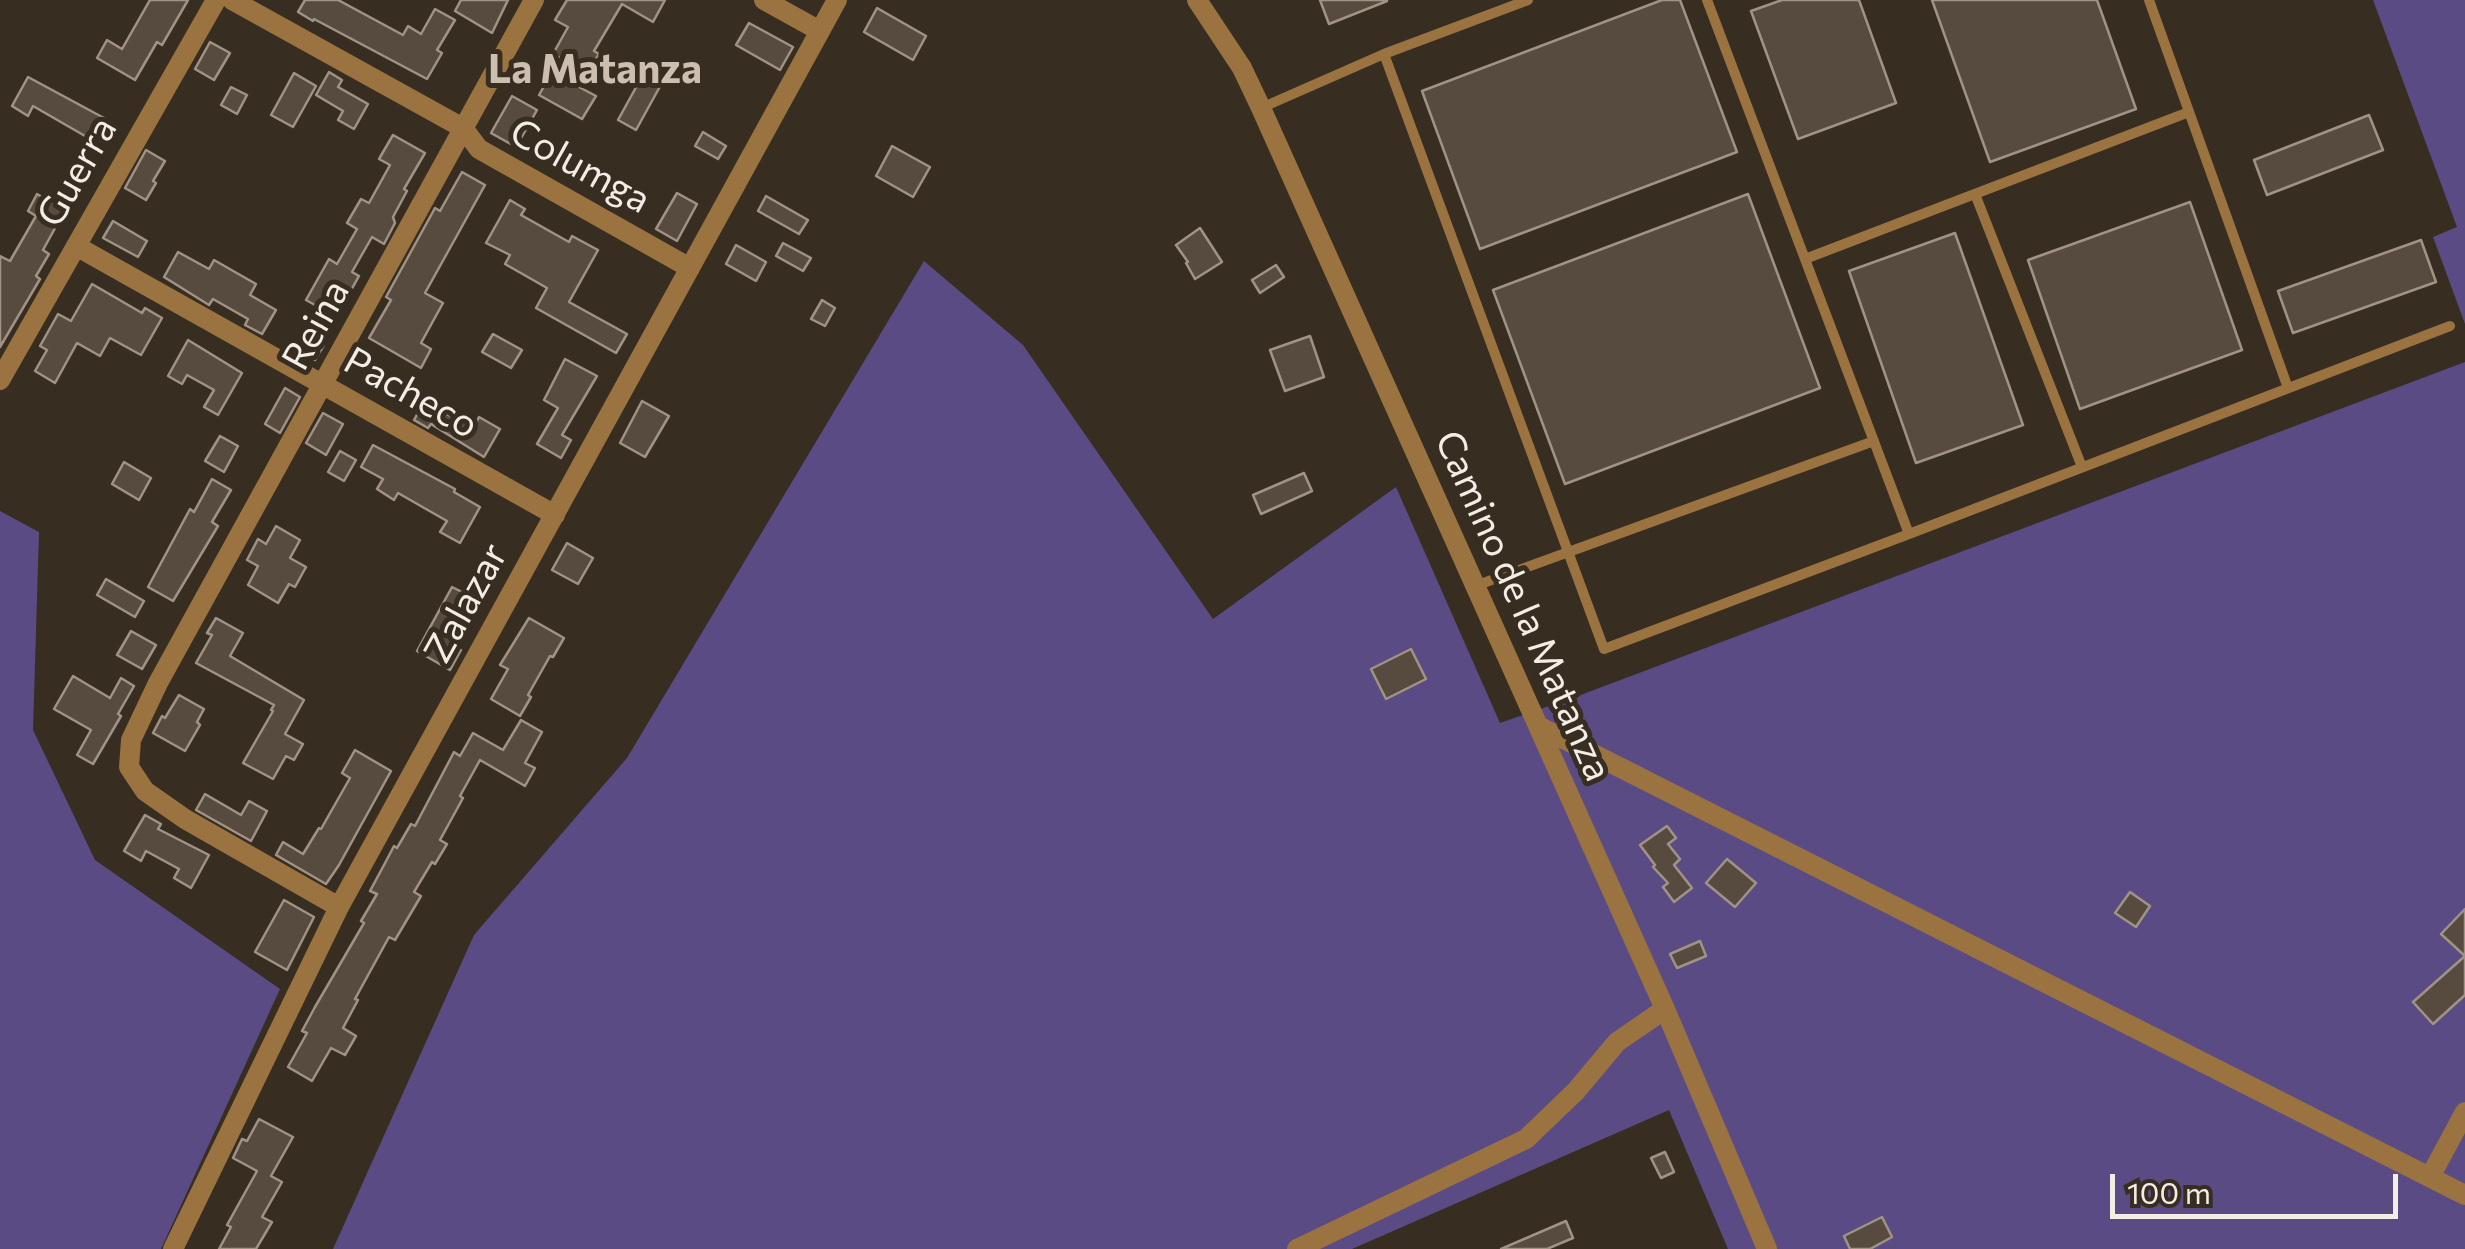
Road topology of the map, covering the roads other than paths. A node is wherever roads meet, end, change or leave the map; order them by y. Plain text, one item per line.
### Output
1 (216, 0) edge
2 (232, 0) edge
3 (534, 0) edge
4 (764, 0) edge
5 (837, 0) edge
6 (1197, 0) edge
7 (1528, 0) edge
8 (1707, 0) edge
9 (2149, 0) edge
10 (820, 31) junction
11 (1384, 54) junction
12 (1261, 108) junction
13 (2190, 112) junction
14 (464, 128) junction
15 (1976, 194) junction
16 (76, 246) junction
17 (1805, 259) junction
18 (690, 268) junction
19 (2450, 326) dead end
20 (0, 380) edge
21 (323, 384) junction
22 (2288, 388) junction
23 (1874, 441) junction
24 (2082, 467) junction
25 (555, 514) junction
26 (1909, 534) junction
27 (1567, 550) junction
28 (1475, 586) junction
29 (1540, 727) junction
30 (339, 907) junction
31 (1666, 1009) junction
32 (2465, 1112) edge
33 (2430, 1178) junction
34 (2465, 1195) edge
35 (173, 1249) edge
36 (1297, 1249) edge
37 (1767, 1249) edge

1 - 16 street, Guerra
2 - 14 street, Columga
3 - 14 street, Reina
4 - 10 street
5 - 10 street, Zalazar
6 - 12 street, Camino de la Matanza
7 - 11 lane
8 - 17 lane
9 - 13 lane
10 - 18 street, Zalazar
11 - 12 lane
11 - 27 lane
12 - 28 street, Camino de la Matanza
13 - 15 lane
13 - 22 lane
14 - 18 street, Columga
14 - 21 street, Reina
15 - 17 lane
15 - 24 lane
16 - 20 street, Guerra
16 - 21 street, Pacheco
17 - 23 lane
18 - 25 street, Zalazar
19 - 22 lane
21 - 25 street, Pacheco
21 - 30 street, Reina
22 - 24 lane
23 - 26 lane
23 - 27 lane
24 - 26 lane
25 - 30 street, Zalazar
26 - 27 lane
27 - 28 lane
28 - 29 street, Camino de la Matanza
29 - 31 street, Camino de la Matanza
29 - 33 street
30 - 35 street, Zalazar
31 - 36 street
31 - 37 street, Camino de la Matanza
32 - 33 street
33 - 34 street

